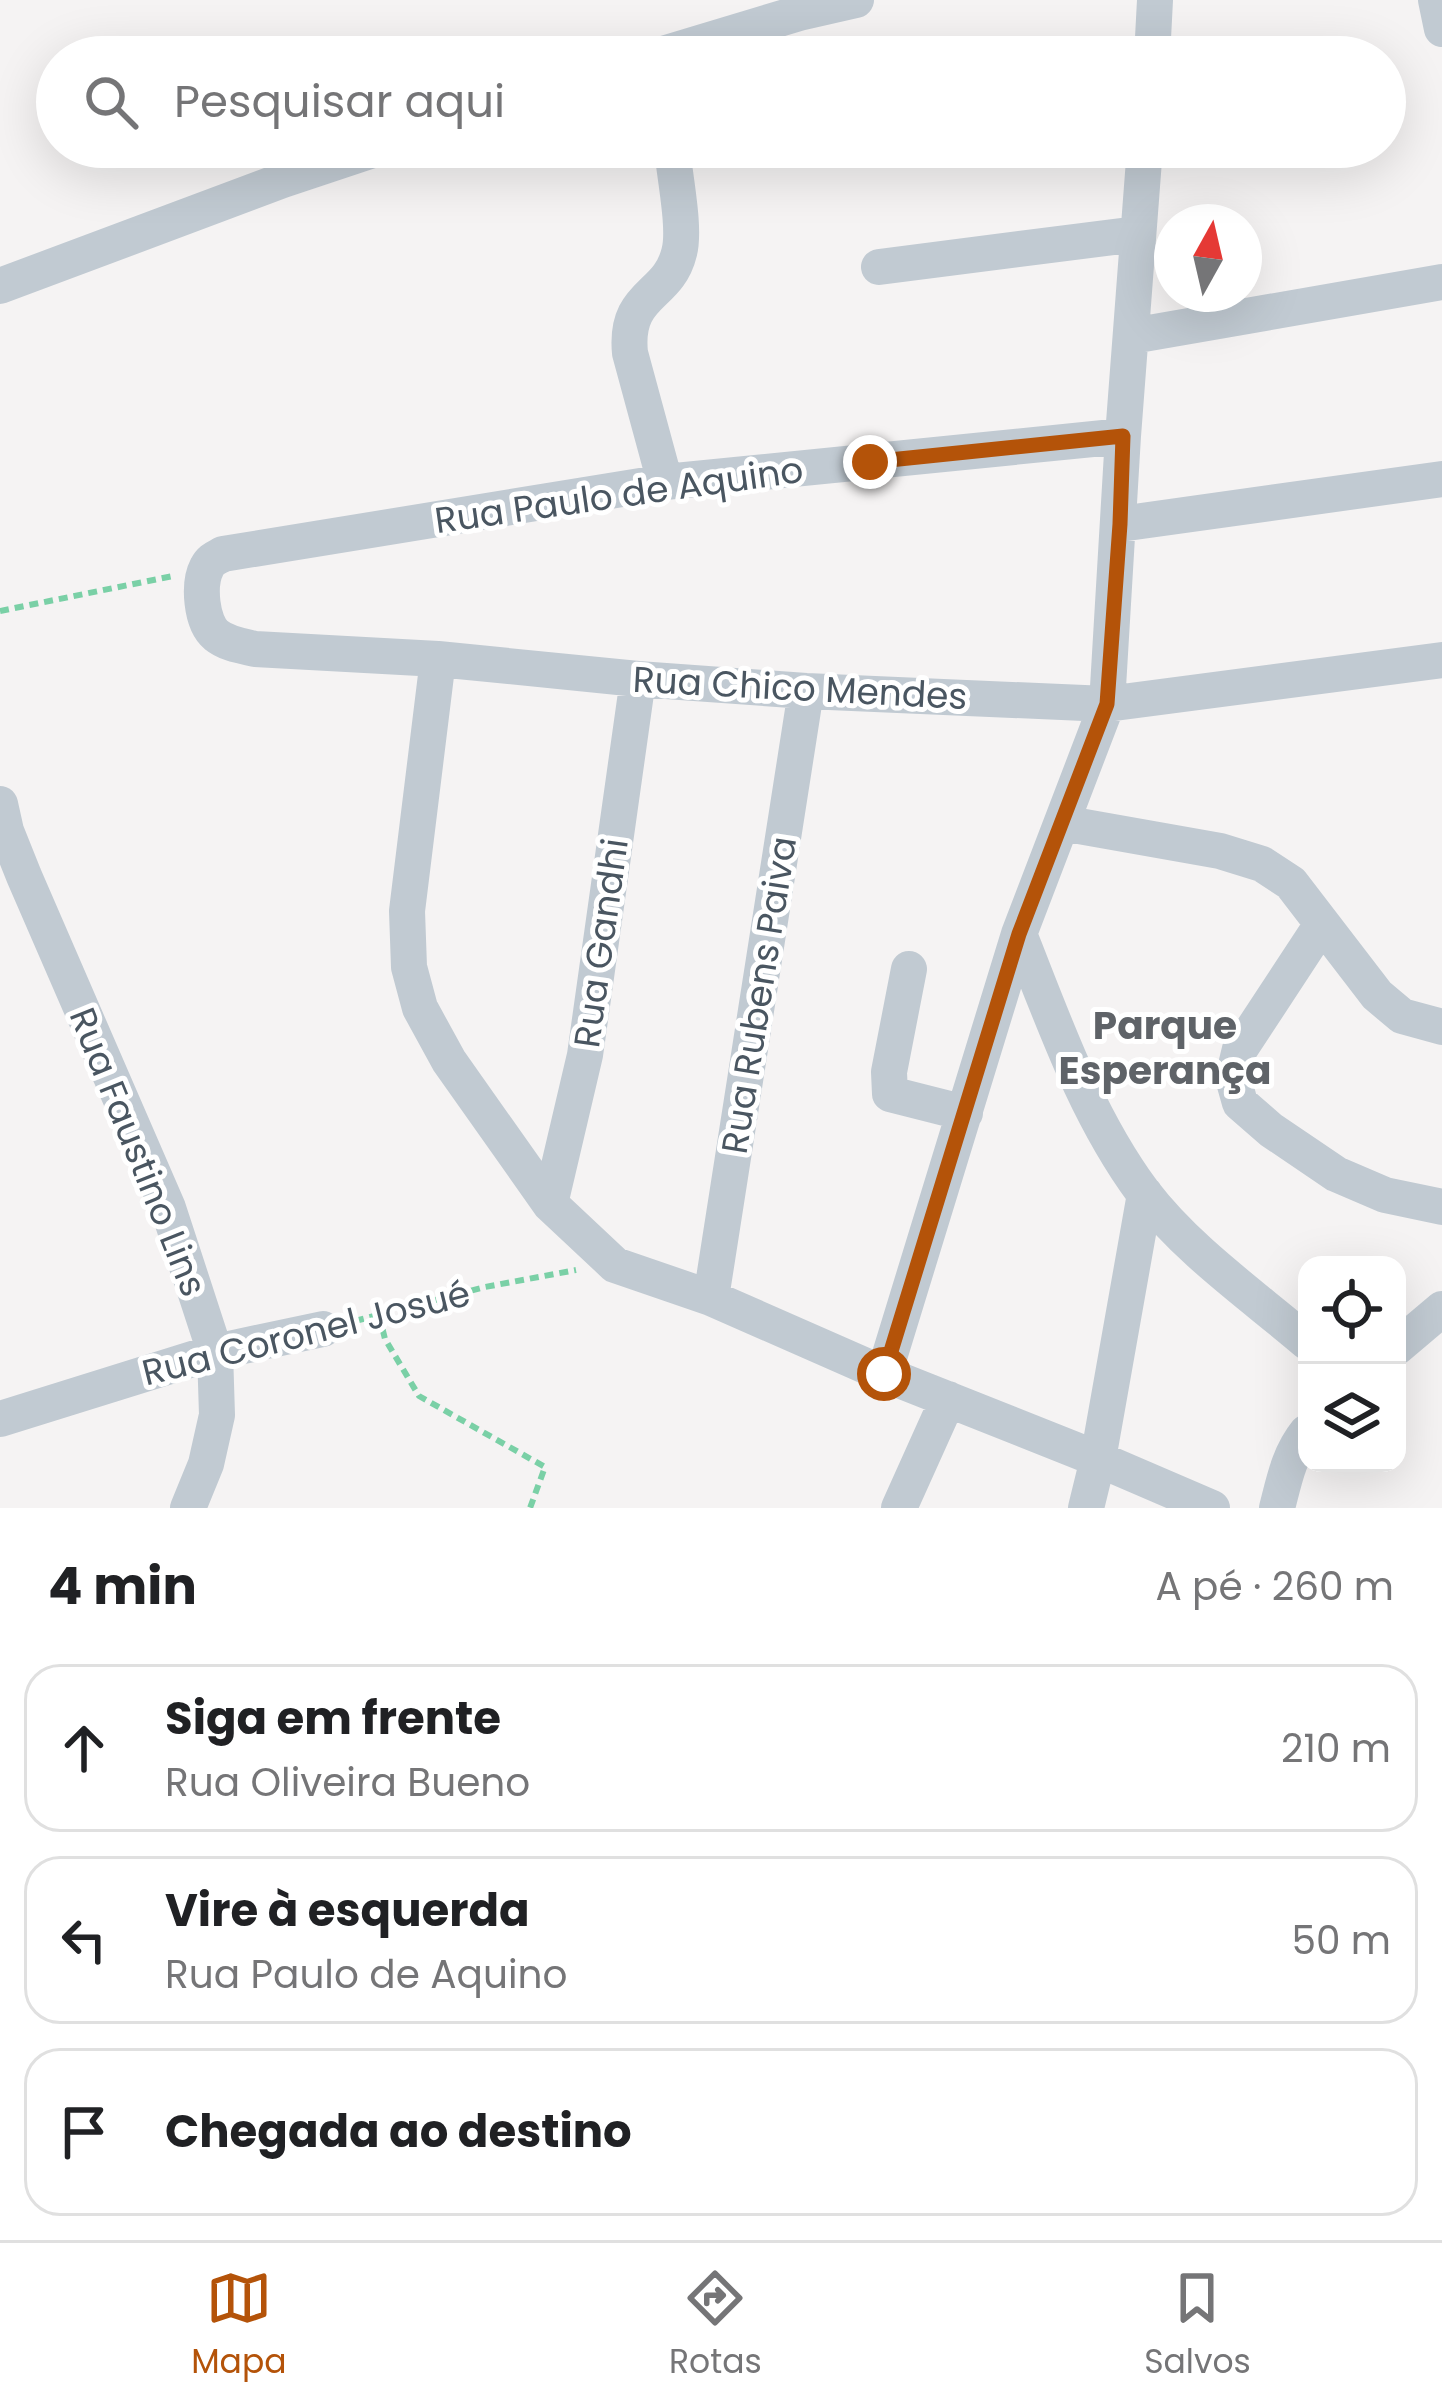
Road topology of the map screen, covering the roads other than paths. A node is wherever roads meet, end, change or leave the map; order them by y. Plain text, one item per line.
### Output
1 (856, 0) edge
2 (1155, 0) edge
3 (1436, 0) edge
4 (1442, 29) edge
5 (723, 36) edge
6 (1153, 36) edge
7 (320, 168) edge
8 (674, 168) edge
9 (1142, 168) edge
10 (1137, 234) junction
11 (879, 267) dead end
12 (1442, 282) edge
13 (0, 286) edge
14 (1132, 336) junction
15 (1123, 436) junction
16 (1442, 479) edge
17 (664, 482) junction
18 (1120, 524) junction
19 (205, 575) joint
20 (438, 659) junction
21 (1442, 660) edge
22 (638, 679) junction
23 (806, 692) junction
24 (1107, 704) junction
25 (0, 804) edge
26 (1062, 823) junction
27 (1322, 925) junction
28 (1019, 934) junction
29 (909, 969) dead end
30 (1442, 1027) edge
31 (965, 1113) junction
32 (1145, 1195) junction
33 (550, 1204) junction
34 (1442, 1207) edge
35 (711, 1298) junction
36 (1442, 1309) edge
37 (323, 1329) road end
38 (1298, 1334) edge
39 (1406, 1339) edge
40 (215, 1352) junction
41 (884, 1374) junction
42 (948, 1399) junction
43 (0, 1419) edge
44 (1298, 1444) edge
45 (1098, 1459) junction
46 (188, 1508) edge
47 (899, 1508) edge
48 (1087, 1508) edge
49 (1212, 1508) edge
50 (1277, 1508) edge

1 - 5 street
2 - 6 street
3 - 4 street
7 - 13 street
8 - 17 street
9 - 10 street
10 - 11 street
10 - 14 street
12 - 14 street
14 - 15 street
15 - 17 street, Rua Paulo de Aquino
15 - 18 street
16 - 18 street
17 - 19 street, Rua Paulo de Aquino
18 - 24 street
19 - 20 street, Rua Chico Mendes
20 - 22 street, Rua Chico Mendes
20 - 33 street
21 - 24 street, Rua Chico Mendes
22 - 23 street, Rua Chico Mendes
22 - 33 street, Rua Gandhi
23 - 24 street, Rua Chico Mendes
23 - 35 street, Rua Rubens Paiva
24 - 26 street
25 - 40 street, Rua Faustino Lins
26 - 27 street
26 - 28 street
27 - 30 street
27 - 34 street
28 - 31 street
28 - 32 street
29 - 31 street
31 - 41 street
32 - 38 street
32 - 45 street
33 - 35 street
35 - 41 street
36 - 39 street
37 - 40 street, Rua Coronel Josué
40 - 43 street, Rua Coronel Josué
40 - 46 street, Rua Faustino Lins
41 - 42 street
42 - 45 street
42 - 47 street
44 - 50 street
45 - 48 street
45 - 49 street

